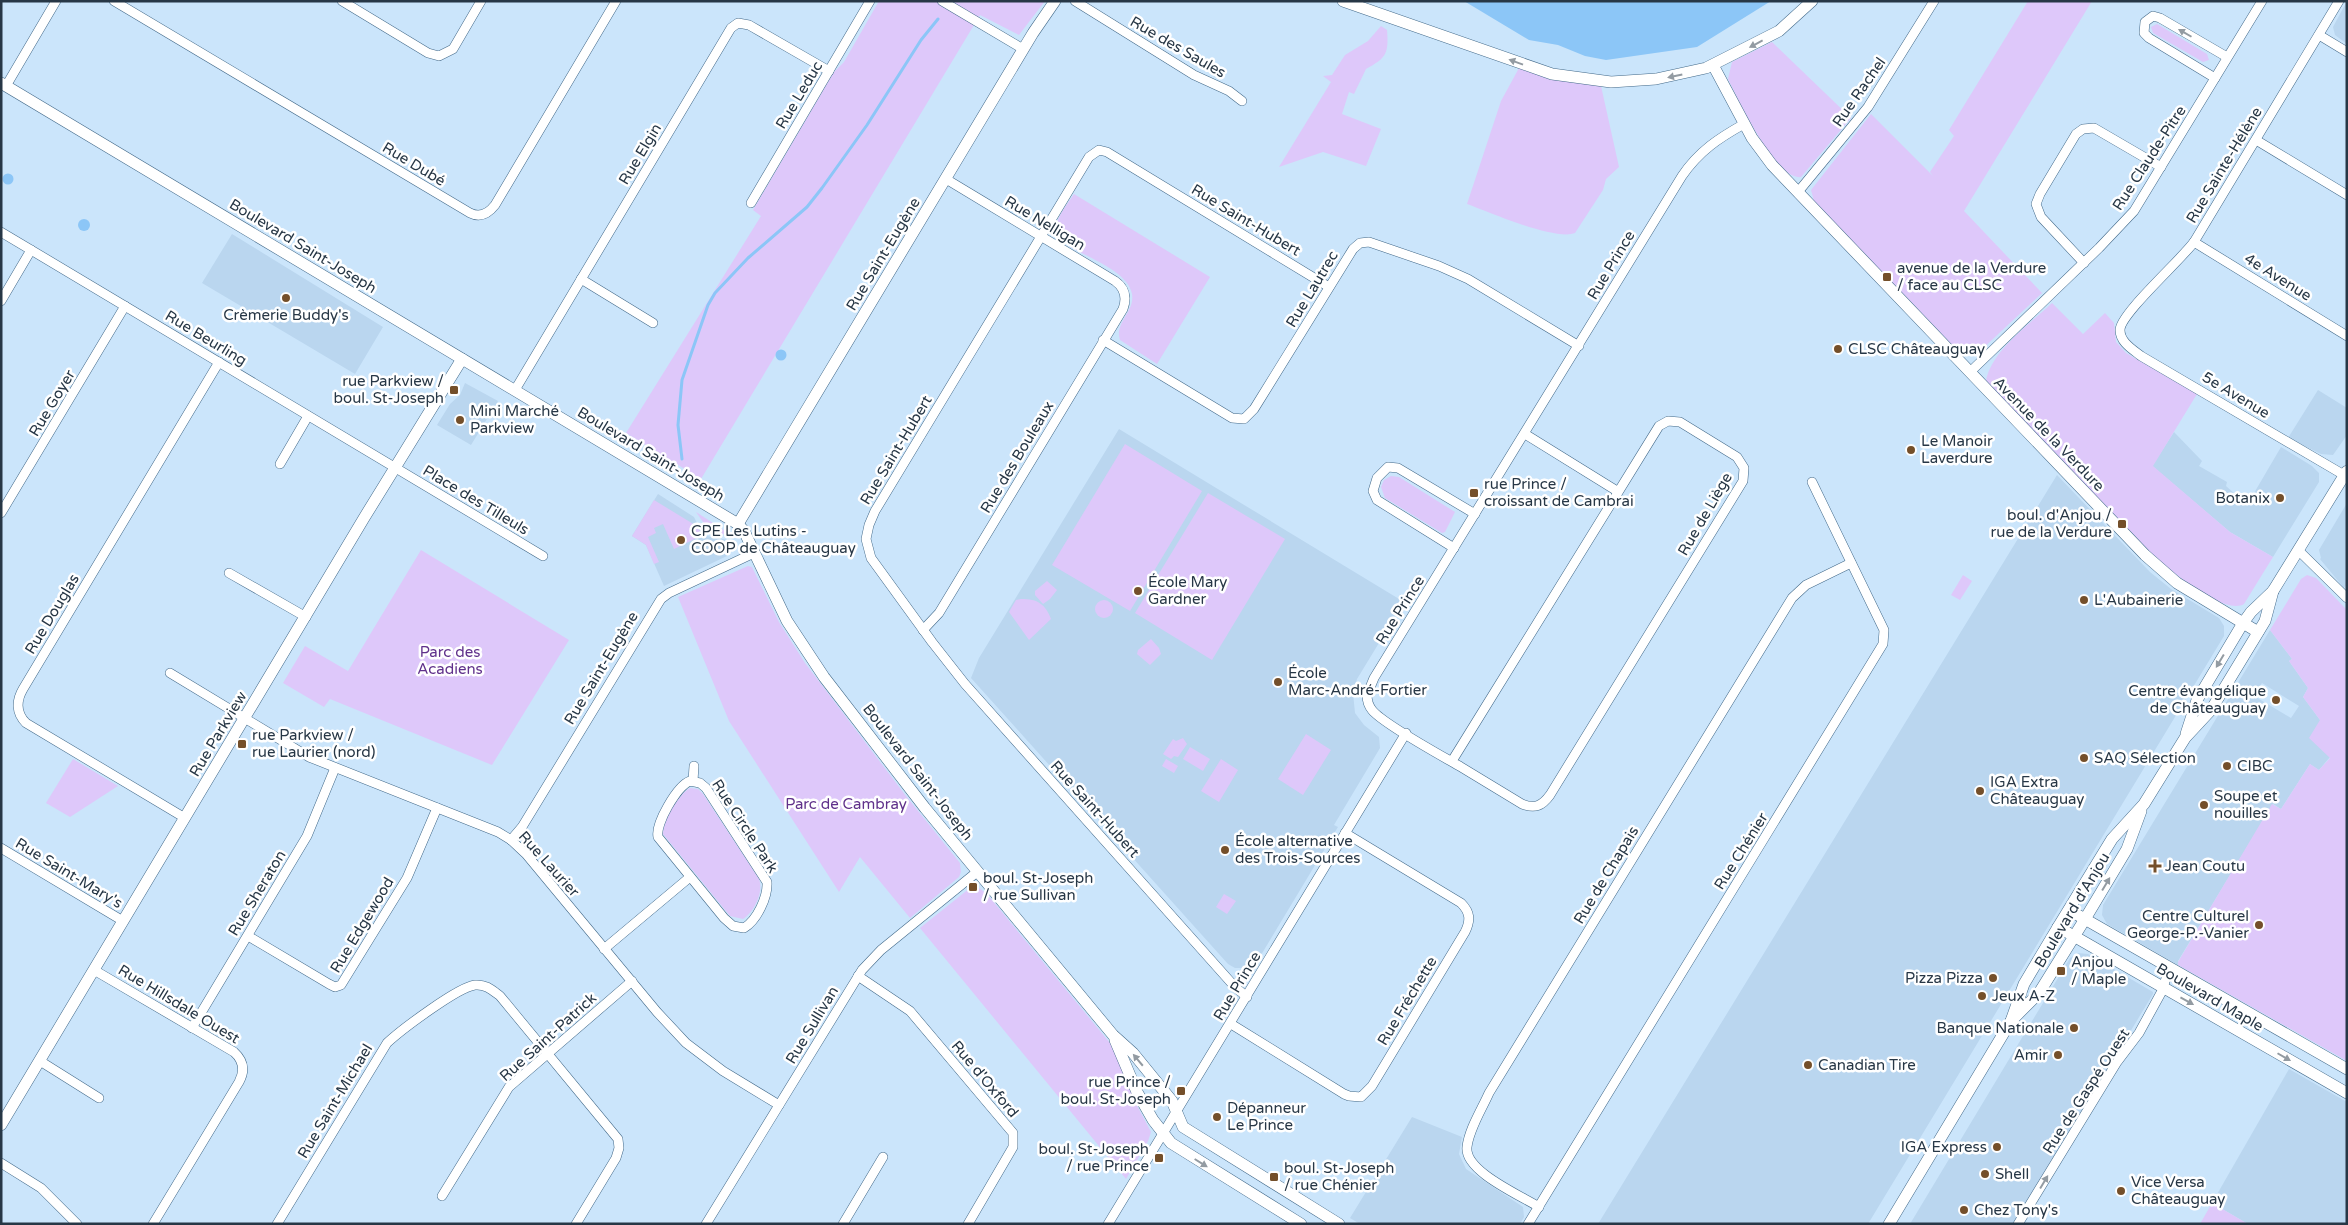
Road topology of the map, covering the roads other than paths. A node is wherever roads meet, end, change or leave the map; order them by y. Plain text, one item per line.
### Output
1 (56, 1) edge
2 (114, 1) edge
3 (342, 1) edge
4 (481, 1) edge
5 (616, 1) edge
6 (870, 1) edge
7 (942, 1) edge
8 (1055, 1) edge
9 (1075, 1) edge
10 (1342, 1) edge
11 (1812, 1) edge
12 (1934, 1) edge
13 (2262, 1) edge
14 (2339, 1) edge
15 (2319, 35) junction
16 (1023, 49) junction
17 (2347, 52) edge
18 (2227, 57) junction
19 (1713, 65) junction
20 (829, 71) junction
21 (2215, 78) junction
22 (3, 85) edge
23 (1242, 101) dead end
24 (1744, 124) junction
25 (2256, 140) junction
26 (2161, 167) junction
27 (946, 179) junction
28 (1798, 192) junction
29 (2347, 195) edge
30 (751, 203) dead end
31 (1, 232) edge
32 (1041, 236) junction
33 (2194, 242) junction
34 (31, 250) junction
35 (2084, 263) junction
36 (581, 279) junction
37 (1329, 287) junction
38 (1124, 294) joint
39 (1, 301) edge
40 (125, 306) junction
41 (653, 323) dead end
42 (2120, 332) joint
43 (2347, 336) edge
44 (1104, 340) junction
45 (1578, 346) junction
46 (462, 359) junction
47 (219, 362) junction
48 (1970, 372) junction
49 (515, 390) junction
50 (308, 416) junction
51 (1525, 434) junction
52 (280, 464) dead end
53 (396, 468) junction
54 (2345, 473) edge
55 (1812, 482) dead end
56 (1617, 491) junction
57 (1, 513) edge
58 (1475, 514) junction
59 (738, 524) junction
60 (1454, 548) junction
61 (2298, 550) junction
62 (754, 553) junction
63 (543, 556) dead end
64 (1851, 564) junction
65 (229, 573) dead end
66 (2274, 591) junction
67 (2347, 598) edge
68 (306, 617) junction
69 (2243, 623) junction
70 (924, 630) junction
71 (2258, 632) junction
72 (170, 673) dead end
73 (245, 718) junction
74 (1406, 733) junction
75 (2184, 738) junction
76 (1452, 761) junction
77 (694, 766) dead end
78 (336, 768) junction
79 (693, 781) junction
80 (2144, 804) junction
81 (437, 808) junction
82 (185, 818) junction
83 (1345, 833) junction
84 (511, 840) junction
85 (1, 848) edge
86 (977, 872) junction
87 (690, 878) junction
88 (2069, 910) junction
89 (2084, 920) junction
90 (123, 921) junction
91 (2058, 927) junction
92 (248, 936) junction
93 (2074, 936) junction
94 (604, 949) junction
95 (2169, 969) junction
96 (94, 970) junction
97 (858, 976) junction
98 (632, 982) junction
99 (2163, 987) junction
100 (1247, 997) junction
101 (2221, 999) junction
102 (2212, 1015) junction
103 (2011, 1021) junction
104 (1230, 1024) junction
105 (2267, 1025) junction
106 (192, 1028) junction
107 (1113, 1035) junction
108 (2258, 1042) junction
109 (547, 1053) junction
110 (2318, 1053) junction
111 (40, 1061) junction
112 (2308, 1070) junction
113 (2347, 1070) edge
114 (2347, 1093) edge
115 (99, 1098) dead end
116 (779, 1105) junction
117 (1176, 1113) junction
118 (1, 1126) edge
119 (1163, 1134) junction
120 (883, 1158) dead end
121 (1, 1163) edge
122 (442, 1196) dead end
123 (1539, 1206) junction
124 (77, 1224) edge
125 (153, 1224) edge
126 (277, 1224) edge
127 (576, 1224) edge
128 (706, 1224) edge
129 (843, 1224) edge
130 (968, 1224) edge
131 (1108, 1224) edge
132 (1301, 1224) edge
133 (1339, 1224) edge
134 (1528, 1224) edge
135 (1889, 1224) edge
136 (2018, 1224) edge

1 - 22 street
2 - 5 street, Rue Dubé
3 - 4 street
6 - 20 street, Rue Leduc
7 - 16 street
8 - 16 street, Rue Saint-Eugène
9 - 23 street, Rue des Saules
19 -> 10 street
11 -> 19 street
12 - 28 street, Rue Rachel
13 - 18 street, Rue Claude-Pitre
14 - 15 street, Rue Sainte-Hélène
15 - 17 street
15 - 25 street, Rue Sainte-Hélène
16 - 27 street, Rue Saint-Eugène
18 - 21 street, Rue Claude-Pitre
18 -> 21 street
19 - 24 street, Avenue de la Verdure
20 - 30 street, Rue Leduc
20 - 36 street, Rue Elgin
21 - 26 street, Rue Claude-Pitre
22 - 46 street, Boulevard Saint-Joseph
24 - 28 street, Avenue de la Verdure
24 - 45 street, Rue Prince
25 - 29 street
25 - 33 street, Rue Sainte-Hélène
26 - 35 street, Rue Claude-Pitre
26 - 35 street
27 - 32 street, Rue Nelligan
27 - 59 street, Rue Saint-Eugène
28 - 48 street, Avenue de la Verdure
31 - 34 street, Rue Beurling
32 - 37 street, Rue Saint-Hubert
32 - 38 street, Rue Nelligan
32 - 70 street, Rue Saint-Hubert
33 - 42 street, Rue Sainte-Hélène
33 - 43 street, 4e Avenue
34 - 39 street
34 - 40 street, Rue Beurling
35 - 48 street, Rue Claude-Pitre
36 - 41 street
36 - 49 street, Rue Elgin
37 - 44 street, Rue Lautrec
37 - 45 street, Rue Lautrec
38 - 44 street, Rue des Bouleaux
40 - 47 street, Rue Beurling
40 - 57 street, Rue Goyer
42 - 54 street, 5e Avenue
44 - 70 street, Rue des Bouleaux
45 - 51 street, Rue Prince
46 - 49 street, Boulevard Saint-Joseph
46 - 53 street, Rue Parkview
47 - 50 street, Rue Beurling
47 - 82 street, Rue Douglas
48 - 69 street, Avenue de la Verdure
49 - 59 street, Boulevard Saint-Joseph
50 - 52 street
50 - 53 street, Rue Beurling
51 - 56 street
51 - 58 street, Rue Prince
53 - 63 street, Place des Tilleuls
53 - 68 street, Rue Parkview
54 - 61 street, Boulevard d'Anjou
55 - 64 street, Rue Chénier
56 - 76 street, Rue de Liège
56 - 76 street, Rue de Liège
58 - 60 street, Rue Prince
58 - 60 street
59 - 62 street, Boulevard Saint-Joseph
60 - 74 street, Rue Prince
61 - 66 street, Boulevard d'Anjou
61 - 67 street
62 - 84 street, Rue Saint-Eugène
62 - 86 street, Boulevard Saint-Joseph
64 - 123 street, Rue Chénier
64 - 123 street, Rue de Chapais
65 - 68 street
66 - 69 street, Boulevard d'Anjou
66 - 71 street, Boulevard d'Anjou
68 - 73 street, Rue Parkview
69 - 71 street, Avenue de la Verdure
69 -> 75 street, Boulevard d'Anjou
70 - 100 street, Rue Saint-Hubert
71 - 75 street, Boulevard d'Anjou
72 - 73 street, Rue Laurier
73 - 78 street, Rue Laurier
73 - 82 street, Rue Parkview
74 - 76 street, Rue de Liège
74 - 83 street, Rue Prince
75 - 80 street, Boulevard d'Anjou
77 - 79 street, Rue Circle Park
78 - 81 street, Rue Laurier
78 - 92 street, Rue Sheraton
79 - 87 street, Rue Circle Park
79 - 87 street, Rue Circle Park
80 - 88 street, Boulevard d'Anjou
89 -> 80 street, Boulevard d'Anjou
81 - 84 street, Rue Laurier
81 - 92 street, Rue Edgewood
82 - 90 street, Rue Parkview
83 - 100 street, Rue Prince
83 - 104 street, Rue Fréchette
84 - 94 street, Rue Laurier
85 - 90 street, Rue Saint-Mary's
86 - 97 street, Rue Sullivan
86 - 107 street, Boulevard Saint-Joseph
87 - 94 street
88 - 89 street, Boulevard Maple
88 - 91 street, Boulevard d'Anjou
89 - 93 street, Boulevard d'Anjou
89 - 95 street, Boulevard Maple
90 - 96 street, Rue Parkview
91 - 93 street, Boulevard Maple
91 - 103 street, Boulevard d'Anjou
92 - 106 street, Rue Sheraton
93 - 99 street, Boulevard Maple
93 - 103 street, Boulevard d'Anjou
94 - 98 street, Rue Laurier
95 - 99 street, Rue de Gaspé Ouest
95 - 101 street, Boulevard Maple
96 - 106 street, Rue Hillsdale Ouest
96 - 111 street, Rue Parkview
97 - 116 street, Rue Sullivan
97 - 130 street, Rue d'Oxford
98 - 109 street, Rue Saint-Patrick
98 - 116 street, Rue Laurier
99 -> 102 street, Boulevard Maple
136 -> 99 street, Rue de Gaspé Ouest
100 - 104 street, Rue Prince
101 - 102 street
101 - 105 street, Boulevard Maple
102 - 108 street, Boulevard Maple
103 - 135 street, Boulevard d'Anjou
104 - 117 street, Rue Prince
105 - 108 street
105 - 110 street, Boulevard Maple
106 - 125 street, Rue Hillsdale Ouest
117 -> 107 street, Boulevard Saint-Joseph
107 - 119 street, Boulevard Saint-Joseph
108 -> 112 street, Boulevard Maple
109 - 122 street, Rue Saint-Patrick
109 - 126 street, Rue Saint-Michael
109 - 127 street, Rue Saint-Michael
110 - 112 street
110 - 113 street, Boulevard Maple
111 - 115 street
111 - 118 street, Rue Parkview
112 - 114 street, Boulevard Maple
116 - 128 street, Rue Sullivan
117 - 119 street, Rue Prince
117 - 133 street, Boulevard Saint-Joseph
119 - 131 street, Rue Prince
119 -> 132 street, Boulevard Saint-Joseph
120 - 129 street
121 - 124 street
123 - 134 street, Rue Chénier

